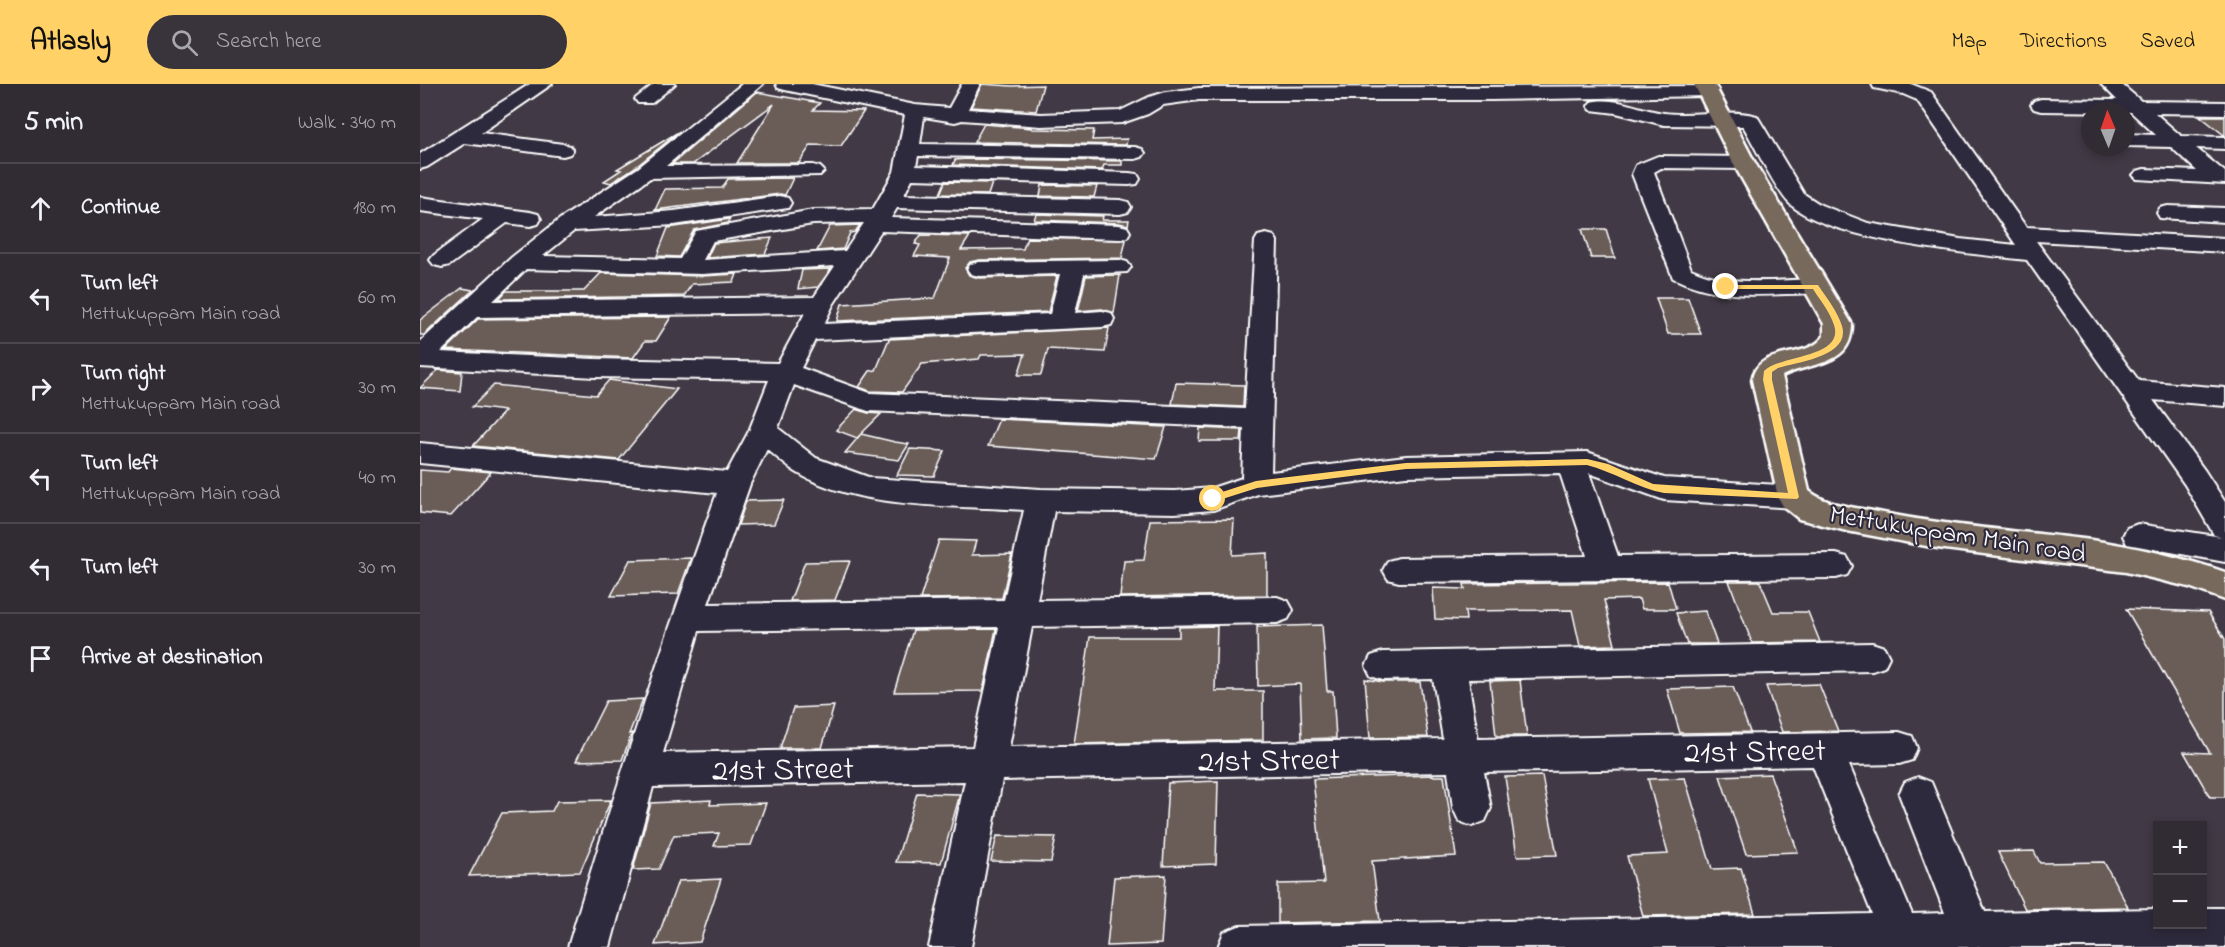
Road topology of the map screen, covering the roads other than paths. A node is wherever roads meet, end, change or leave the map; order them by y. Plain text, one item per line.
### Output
1 (543, 84) edge
2 (666, 84) edge
3 (754, 84) edge
4 (785, 84) edge
5 (971, 84) edge
6 (1881, 84) edge
7 (2110, 84) edge
8 (1706, 87) edge
9 (1565, 88) edge
10 (1402, 89) edge
11 (1489, 89) edge
12 (645, 99) dead end
13 (1590, 105) dead end
14 (2041, 105) dead end
15 (2136, 106) junction
16 (2225, 108) edge
17 (915, 111) junction
18 (956, 116) junction
19 (1722, 118) junction
20 (461, 136) junction
21 (2135, 140) edge
22 (2177, 141) junction
23 (2225, 142) edge
24 (563, 150) dead end
25 (1135, 153) dead end
26 (906, 161) junction
27 (420, 162) edge
28 (1744, 163) junction
29 (813, 171) dead end
30 (645, 172) junction
31 (2144, 175) dead end
32 (2221, 178) edge
33 (1129, 179) dead end
34 (780, 203) dead end
35 (420, 204) edge
36 (1120, 207) dead end
37 (2168, 213) dead end
38 (882, 214) junction
39 (2225, 215) edge
40 (502, 216) junction
41 (530, 219) dead end
42 (568, 224) junction
43 (1119, 232) dead end
44 (2020, 232) junction
45 (1266, 241) dead end
46 (2225, 245) edge
47 (2034, 254) junction
48 (852, 258) junction
49 (442, 261) dead end
50 (519, 262) junction
51 (688, 267) junction
52 (1074, 267) junction
53 (1119, 267) dead end
54 (979, 269) dead end
55 (1815, 286) junction
56 (821, 304) junction
57 (472, 309) junction
58 (1102, 319) dead end
59 (1060, 320) junction
60 (807, 332) junction
61 (420, 358) edge
62 (786, 372) junction
63 (2132, 389) junction
64 (2225, 397) edge
65 (1259, 419) junction
66 (763, 431) junction
67 (420, 453) edge
68 (1571, 463) junction
69 (735, 484) junction
70 (1256, 484) junction
71 (1794, 497) junction
72 (1041, 500) junction
73 (2225, 527) edge
74 (2138, 536) dead end
75 (2225, 550) edge
76 (1836, 566) dead end
77 (1607, 568) junction
78 (1399, 570) dead end
79 (2225, 586) edge
80 (1277, 610) dead end
81 (1018, 614) junction
82 (687, 618) junction
83 (1872, 657) dead end
84 (1448, 664) junction
85 (1383, 666) dead end
86 (1899, 748) dead end
87 (1824, 749) junction
88 (1461, 755) junction
89 (987, 764) junction
90 (639, 770) junction
91 (1918, 794) dead end
92 (1472, 808) dead end
93 (2225, 928) edge
94 (1900, 934) junction
95 (1976, 940) edge
96 (589, 947) edge
97 (950, 947) edge
98 (1239, 947) edge

1 - 20 street
2 - 12 street
3 - 30 street
4 - 17 street
5 - 18 street
6 - 44 street
7 - 15 street
8 - 9 street
8 - 19 main road
9 - 11 street
10 - 11 street
10 - 18 street
13 - 19 street
14 - 15 street
15 - 16 street
15 - 22 street
17 - 18 street
17 - 26 street
19 - 28 main road
19 - 47 street
20 - 24 street
20 - 27 street
21 - 22 street
22 - 23 street
22 - 32 street
25 - 26 street
26 - 33 street
26 - 38 street
28 - 55 main road
28 - 55 street
29 - 30 street
30 - 42 street
31 - 32 street
34 - 42 street
35 - 40 street
36 - 38 street
37 - 39 street
38 - 43 street
38 - 48 street
38 - 51 street
40 - 41 street
40 - 49 street
42 - 50 street
44 - 46 street
44 - 47 street
45 - 65 street
47 - 63 street
48 - 51 street
48 - 56 street
50 - 51 street
50 - 57 street
52 - 53 street
52 - 54 street
52 - 59 street
55 - 71 main road
56 - 57 street
56 - 60 street
57 - 61 street
58 - 59 street
59 - 60 street
60 - 62 street
61 - 62 street
62 - 65 street
62 - 66 street
63 - 64 street
63 - 73 street
65 - 70 street
66 - 69 street
66 - 72 street
67 - 69 street
68 - 70 street
68 - 71 street
68 - 77 street
69 - 82 street
70 - 72 street
71 - 79 main road, Mettukuppam Main road
72 - 81 street
74 - 75 street
76 - 77 street
77 - 78 street
80 - 81 street
81 - 82 street
81 - 89 street
82 - 90 street
83 - 84 street
84 - 85 street
84 - 88 street
86 - 87 street, 21st Street
87 - 88 street, 21st Street
87 - 94 street
88 - 89 street, 21st Street
88 - 92 street
89 - 90 street, 21st Street
89 - 97 street
90 - 96 street
91 - 95 street
93 - 95 street
94 - 95 street
94 - 98 street

